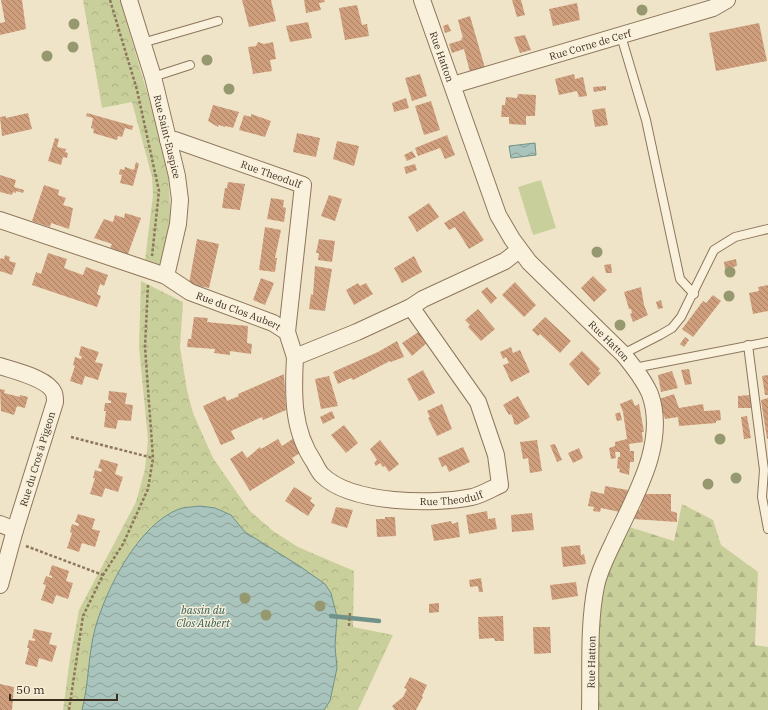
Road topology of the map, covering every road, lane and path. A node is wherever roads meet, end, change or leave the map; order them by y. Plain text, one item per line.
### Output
1 (110, 0) edge
2 (129, 0) edge
3 (422, 0) edge
4 (727, 0) edge
5 (218, 21) dead end
6 (621, 36) junction
7 (142, 43) junction
8 (190, 65) dead end
9 (153, 76) junction
10 (453, 85) junction
11 (168, 140) junction
12 (0, 220) edge
13 (768, 229) edge
14 (519, 250) junction
15 (148, 272) junction
16 (166, 276) junction
17 (694, 294) junction
18 (412, 307) junction
19 (287, 332) junction
20 (768, 342) edge
21 (748, 346) junction
22 (623, 354) junction
23 (294, 360) junction
24 (0, 366) edge
25 (634, 368) junction
26 (71, 437) dead end
27 (153, 458) junction
28 (768, 529) edge
29 (9, 531) edge
30 (103, 575) junction
31 (0, 585) edge
32 (350, 612) dead end
33 (349, 626) dead end
34 (69, 710) edge
35 (590, 710) edge

1 - 15 path
2 - 7 street, Rue Saint-Euspice
3 - 10 street, Rue Hatton
4 - 6 street, Rue Corne de Cerf
5 - 7 lane
6 - 10 street, Rue Corne de Cerf
6 - 17 lane
7 - 9 street, Rue Saint-Euspice
8 - 9 lane
9 - 11 street, Rue Saint-Euspice
10 - 14 street, Rue Hatton
11 - 16 street, Rue Saint-Euspice
11 - 19 street, Rue Theodulf
12 - 15 street, Rue du Clos Aubert
13 - 17 lane
14 - 18 street
14 - 22 street, Rue Hatton
15 - 16 street, Rue du Clos Aubert
15 - 27 path
16 - 19 street, Rue du Clos Aubert
17 - 22 lane
18 - 23 street
18 - 23 street, Rue Theodulf
19 - 23 street, Rue du Clos Aubert
20 - 21 lane
21 - 25 lane
21 - 28 lane
22 - 25 street, Rue Hatton
24 - 29 street, Rue du Cros à Pigeon
25 - 35 street, Rue Hatton
26 - 27 path
27 - 30 path
29 - 30 path
29 - 31 street, Rue du Cros à Pigeon
30 - 34 path
32 - 33 path

